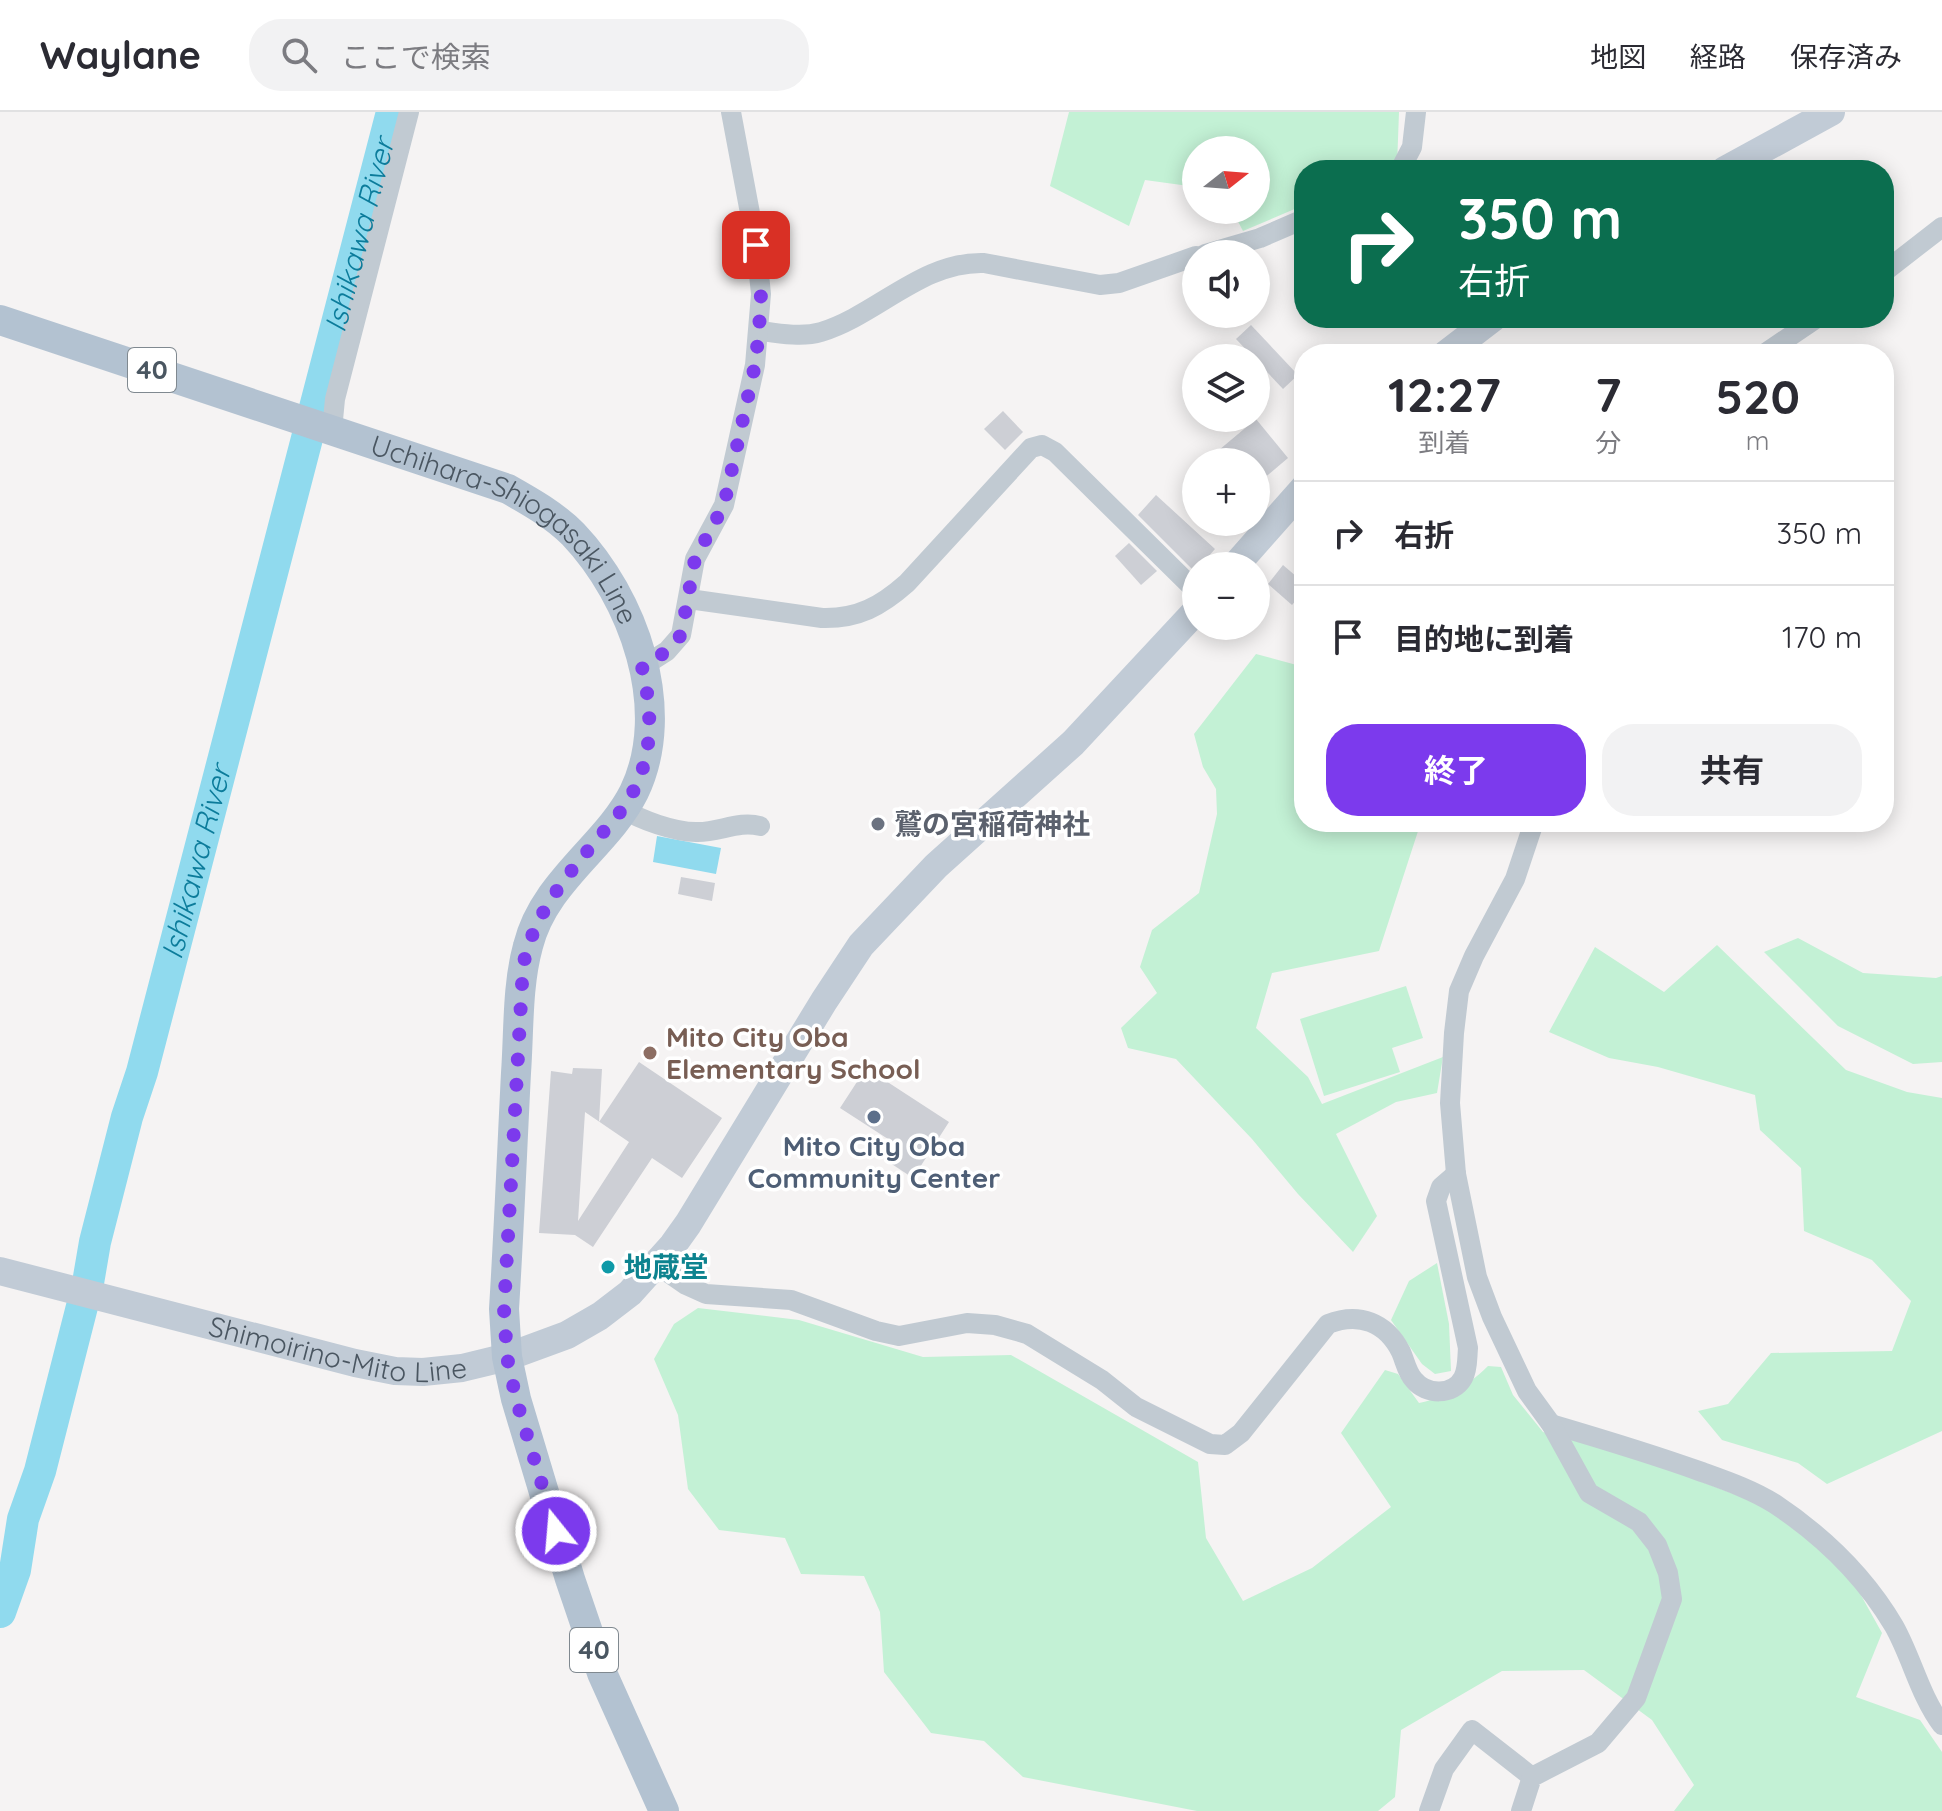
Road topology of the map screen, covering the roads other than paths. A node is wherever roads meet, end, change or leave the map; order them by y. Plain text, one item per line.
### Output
1 (409, 112) edge
2 (731, 112) edge
3 (1416, 112) edge
4 (1831, 112) edge
5 (1405, 160) edge
6 (1743, 160) edge
7 (1294, 223) edge
8 (1942, 227) edge
9 (1253, 240) edge
10 (1182, 261) edge
11 (1894, 264) edge
12 (0, 320) edge
13 (1480, 328) edge
14 (1802, 328) edge
15 (759, 331) junction
16 (1459, 344) edge
17 (1779, 344) edge
18 (319, 426) junction
19 (1294, 499) edge
20 (1247, 552) edge
21 (1182, 577) edge
22 (689, 599) junction
23 (1182, 626) edge
24 (642, 667) junction
25 (623, 809) junction
26 (760, 826) dead end
27 (1531, 832) edge
28 (1456, 1174) junction
29 (657, 1265) junction
30 (0, 1271) edge
31 (507, 1357) junction
32 (1551, 1424) junction
33 (1942, 1725) edge
34 (1532, 1777) junction
35 (664, 1811) edge
36 (1429, 1811) edge
37 (1521, 1811) edge

1 - 18 street
2 - 15 street
3 - 5 street
4 - 6 main road
7 - 9 street
8 - 11 street
10 - 15 street
12 - 18 main road, Uchihara-Shiogasaki Line / 40
13 - 16 main road
14 - 17 street
15 - 22 street
18 - 24 main road, Uchihara-Shiogasaki Line / 40
19 - 20 main road
21 - 22 street
22 - 24 street
23 - 29 main road, Shimoirino-Mito Line
24 - 25 main road, Uchihara-Shiogasaki Line / 40
25 - 26 street
25 - 31 main road, Uchihara-Shiogasaki Line / 40
27 - 28 street
28 - 29 street
28 - 32 street
29 - 31 main road, Shimoirino-Mito Line
30 - 31 main road, Shimoirino-Mito Line
31 - 35 main road, Uchihara-Shiogasaki Line / 40
32 - 33 street
32 - 34 street
34 - 36 street
34 - 37 street

